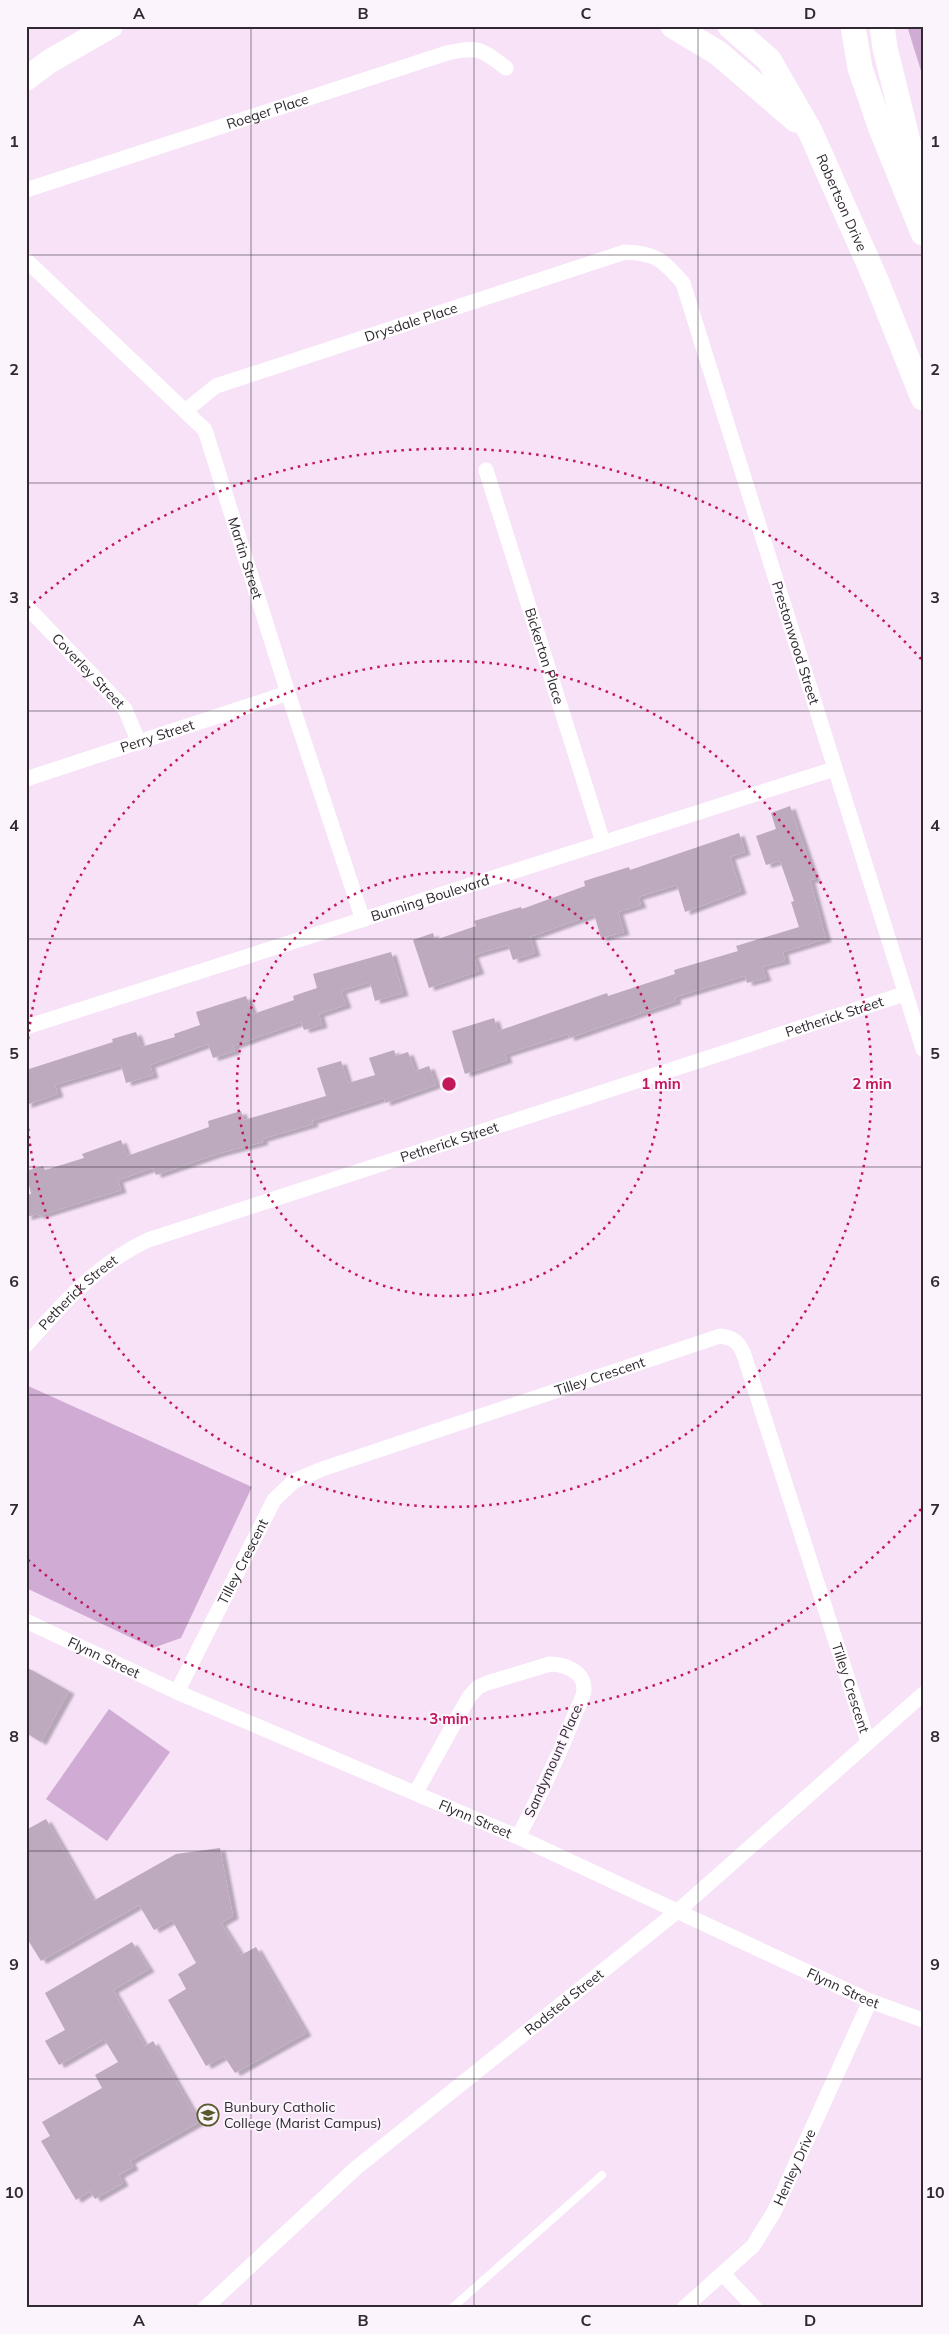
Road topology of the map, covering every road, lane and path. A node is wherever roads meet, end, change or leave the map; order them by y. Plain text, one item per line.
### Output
1 (111, 26) edge
2 (673, 26) edge
3 (730, 26) edge
4 (853, 26) edge
5 (882, 26) edge
6 (506, 68) dead end
7 (26, 79) edge
8 (810, 131) junction
9 (26, 190) edge
10 (923, 201) edge
11 (923, 233) edge
12 (645, 252) joint
13 (26, 260) edge
14 (923, 398) edge
15 (185, 411) junction
16 (486, 470) dead end
17 (26, 606) edge
18 (288, 693) junction
19 (139, 742) junction
20 (834, 769) junction
21 (26, 779) edge
22 (603, 842) junction
23 (364, 920) junction
24 (904, 994) junction
25 (26, 1027) edge
26 (923, 1050) edge
27 (26, 1345) edge
28 (26, 1621) edge
29 (177, 1692) junction
30 (923, 1694) edge
31 (868, 1742) junction
32 (416, 1792) junction
33 (518, 1837) junction
34 (678, 1910) junction
35 (870, 2000) junction
36 (923, 2020) edge
37 (602, 2175) dead end
38 (723, 2274) junction
39 (205, 2308) edge
40 (452, 2308) edge
41 (684, 2308) edge
42 (755, 2308) edge

1 - 7 main road
2 - 8 highway
3 - 8 highway, Robertson Drive
4 - 11 highway
5 - 10 highway
6 - 9 street, Roeger Place
8 - 14 highway, Robertson Drive
12 - 15 street, Drysdale Place
12 - 20 street, Prestonwood Street
13 - 15 street, Martin Street
15 - 18 street, Martin Street
16 - 22 street, Bickerton Place
17 - 19 street, Coverley Street
18 - 19 street, Perry Street
18 - 23 street, Martin Street
19 - 21 street, Perry Street
20 - 22 street, Bunning Boulevard
20 - 24 street, Prestonwood Street
22 - 23 street, Bunning Boulevard
23 - 25 street, Bunning Boulevard
24 - 26 street, Prestonwood Street
24 - 27 street, Petherick Street
28 - 29 street, Flynn Street
29 - 31 street, Tilley Crescent
29 - 32 street, Flynn Street
30 - 31 street, Rodsted Street
31 - 34 street, Rodsted Street
32 - 33 street, Flynn Street
32 - 33 street, Sandymount Place
33 - 34 street, Flynn Street
34 - 35 street, Flynn Street
34 - 39 street, Rodsted Street
35 - 36 street, Flynn Street
35 - 38 street, Henley Drive
37 - 40 lane
38 - 41 street, Henley Drive
38 - 42 street

